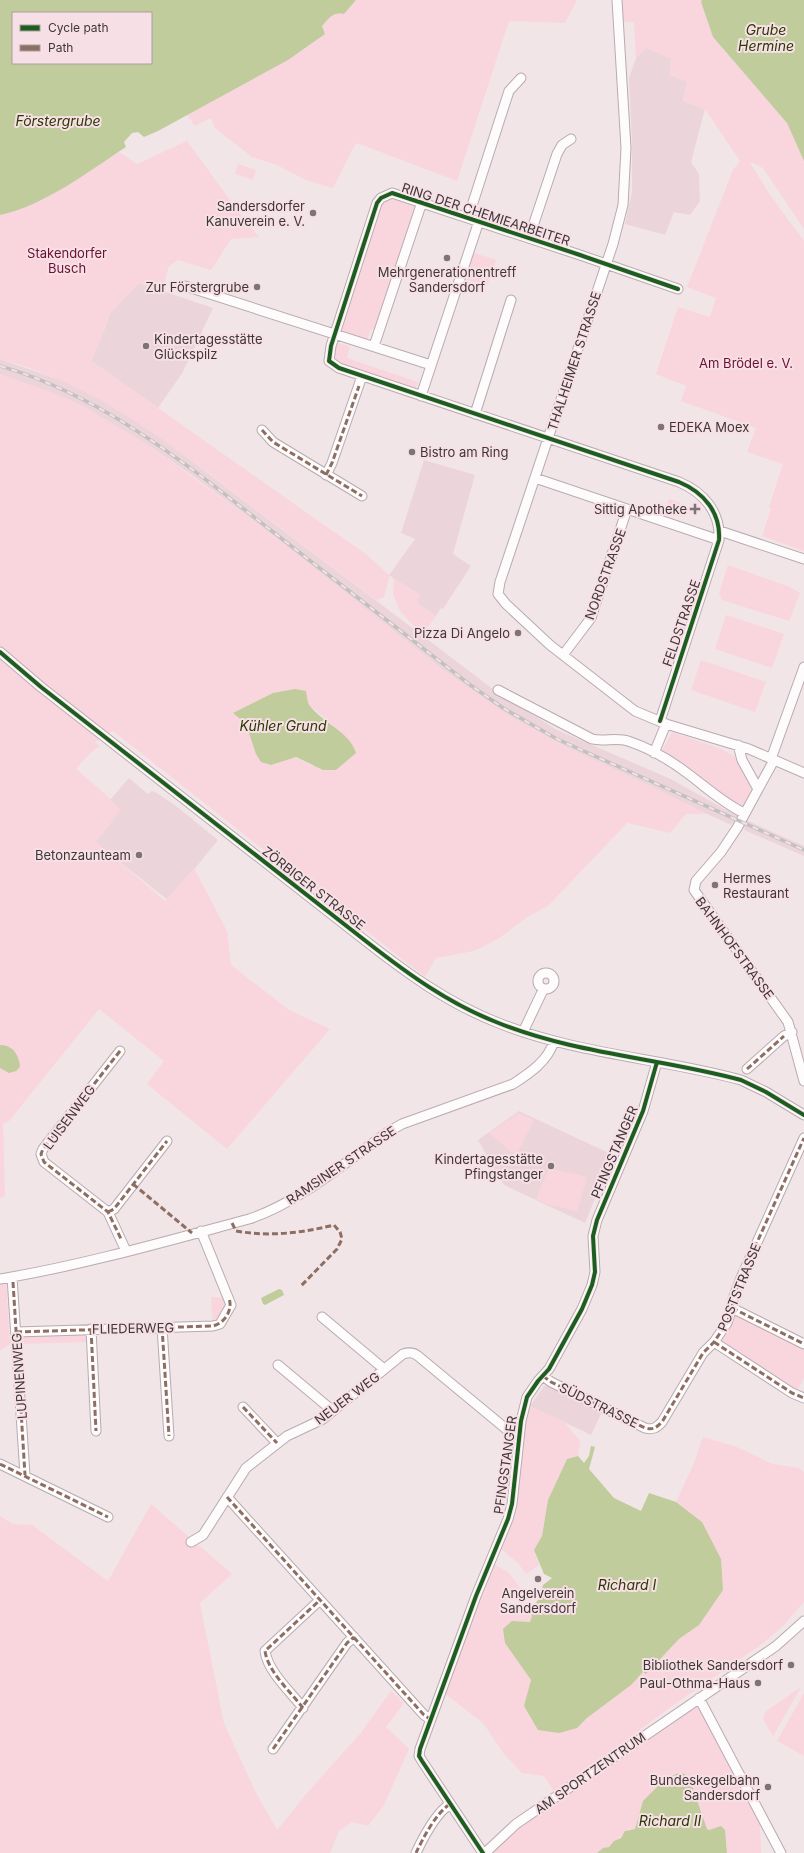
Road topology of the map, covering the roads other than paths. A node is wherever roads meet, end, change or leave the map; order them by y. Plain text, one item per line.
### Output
1 (617, 0) edge
2 (521, 78) dead end
3 (571, 139) dead end
4 (422, 202) junction
5 (468, 218) junction
6 (479, 222) junction
7 (529, 238) junction
8 (606, 265) junction
9 (185, 286) dead end
10 (678, 289) dead end
11 (511, 300) dead end
12 (335, 334) junction
13 (374, 346) junction
14 (431, 365) junction
15 (362, 376) junction
16 (421, 396) junction
17 (475, 414) junction
18 (262, 430) dead end
19 (548, 438) junction
20 (326, 475) junction
21 (535, 478) junction
22 (362, 496) dead end
23 (627, 509) junction
24 (720, 535) junction
25 (804, 559) edge
26 (0, 652) edge
27 (563, 655) junction
28 (804, 667) edge
29 (498, 690) dead end
30 (663, 723) junction
31 (738, 745) junction
32 (654, 753) junction
33 (773, 759) junction
34 (804, 773) edge
35 (758, 789) junction
36 (742, 817) junction
37 (544, 990) dead end
38 (523, 1032) junction
39 (792, 1032) junction
40 (554, 1041) junction
41 (120, 1051) dead end
42 (657, 1062) junction
43 (802, 1064) edge
44 (747, 1069) dead end
45 (804, 1081) edge
46 (803, 1111) edge
47 (804, 1138) edge
48 (167, 1141) dead end
49 (108, 1212) junction
50 (201, 1231) junction
51 (126, 1251) junction
52 (12, 1277) junction
53 (0, 1279) edge
54 (732, 1308) junction
55 (322, 1317) dead end
56 (162, 1327) junction
57 (91, 1329) junction
58 (16, 1332) junction
59 (714, 1342) junction
60 (804, 1344) edge
61 (278, 1365) dead end
62 (384, 1369) junction
63 (543, 1376) junction
64 (804, 1397) edge
65 (243, 1406) dead end
66 (333, 1411) junction
67 (657, 1427) joint
68 (96, 1431) dead end
69 (169, 1436) dead end
70 (519, 1436) junction
71 (276, 1443) junction
72 (0, 1464) edge
73 (25, 1475) junction
74 (227, 1496) junction
75 (108, 1517) dead end
76 (191, 1542) dead end
77 (320, 1600) junction
78 (804, 1620) edge
79 (354, 1637) junction
80 (699, 1698) junction
81 (303, 1708) junction
82 (430, 1719) junction
83 (273, 1749) dead end
84 (450, 1804) junction
85 (416, 1853) edge
86 (484, 1853) edge
87 (781, 1853) edge

1 - 8 street, THALHEIMER STRASSE
2 - 5 street, RING DER CHEMIEARBEITER
3 - 7 street, RING DER CHEMIEARBEITER
4 - 5 street, RING DER CHEMIEARBEITER
4 - 12 street, RING DER CHEMIEARBEITER
4 - 13 street, RING DER CHEMIEARBEITER
5 - 6 street, RING DER CHEMIEARBEITER
6 - 7 street, RING DER CHEMIEARBEITER
6 - 14 street, RING DER CHEMIEARBEITER
7 - 8 street, RING DER CHEMIEARBEITER
8 - 10 street
8 - 19 street, THALHEIMER STRASSE
9 - 12 street
11 - 17 street
12 - 13 street
12 - 15 street, RING DER CHEMIEARBEITER
13 - 14 street
14 - 16 street, RING DER CHEMIEARBEITER
15 - 16 street, RING DER CHEMIEARBEITER
15 - 20 street
16 - 17 street, RING DER CHEMIEARBEITER
17 - 19 street, RING DER CHEMIEARBEITER
18 - 20 street
19 - 21 street, THALHEIMER STRASSE
19 - 24 street, RING DER CHEMIEARBEITER
20 - 22 street
21 - 23 street
21 - 27 street, THALHEIMER STRASSE
23 - 24 street
23 - 27 street, NORDSTRASSE
24 - 25 street
24 - 30 street, FELDSTRASSE
26 - 38 street, ZÖRBIGER STRASSE
27 - 30 street
28 - 33 street, BAHNHOFSTRASSE
29 - 32 street
30 - 31 street
30 - 32 street, FELDSTRASSE
31 - 33 street
31 - 35 street
32 - 36 street
33 - 34 street
33 - 35 street, BAHNHOFSTRASSE
35 - 36 street, BAHNHOFSTRASSE
36 - 39 street, BAHNHOFSTRASSE
37 - 38 street
38 - 40 street, ZÖRBIGER STRASSE
39 - 43 street, BAHNHOFSTRASSE
39 - 44 street
40 - 42 street, ZÖRBIGER STRASSE
40 - 50 street, RAMSINER STRASSE
41 - 49 street, LUISENWEG
42 - 46 street, ZÖRBIGER STRASSE
42 - 63 street, PFINGSTANGER
43 - 45 street, BAHNHOFSTRASSE
47 - 54 street, POSTSTRASSE
48 - 49 street
49 - 51 street, LUISENWEG
50 - 51 street, RAMSINER STRASSE
50 - 56 street, FLIEDERWEG
51 - 52 street, RAMSINER STRASSE
52 - 53 street, RAMSINER STRASSE
52 - 58 street, LUPINENWEG
54 - 59 street, POSTSTRASSE
54 - 60 street
55 - 62 street
56 - 57 street, FLIEDERWEG
56 - 69 street
57 - 58 street, FLIEDERWEG
57 - 68 street
58 - 73 street, LUPINENWEG
59 - 64 street
59 - 67 street, POSTSTRASSE
61 - 66 street
62 - 66 street, NEUER WEG
62 - 70 street, NEUER WEG
63 - 67 street, SÜDSTRASSE
63 - 70 street, PFINGSTANGER
65 - 71 street
66 - 71 street, NEUER WEG
70 - 82 street, PFINGSTANGER
71 - 74 street, NEUER WEG
72 - 73 street
73 - 75 street
74 - 76 street, NEUER WEG
74 - 77 street
77 - 79 street
77 - 81 street
78 - 80 street, AM SPORTZENTRUM
79 - 81 street
79 - 82 street
80 - 86 street, AM SPORTZENTRUM
80 - 87 street
81 - 83 street
82 - 84 street, PFINGSTANGER
84 - 85 street
84 - 86 street, PFINGSTANGER

